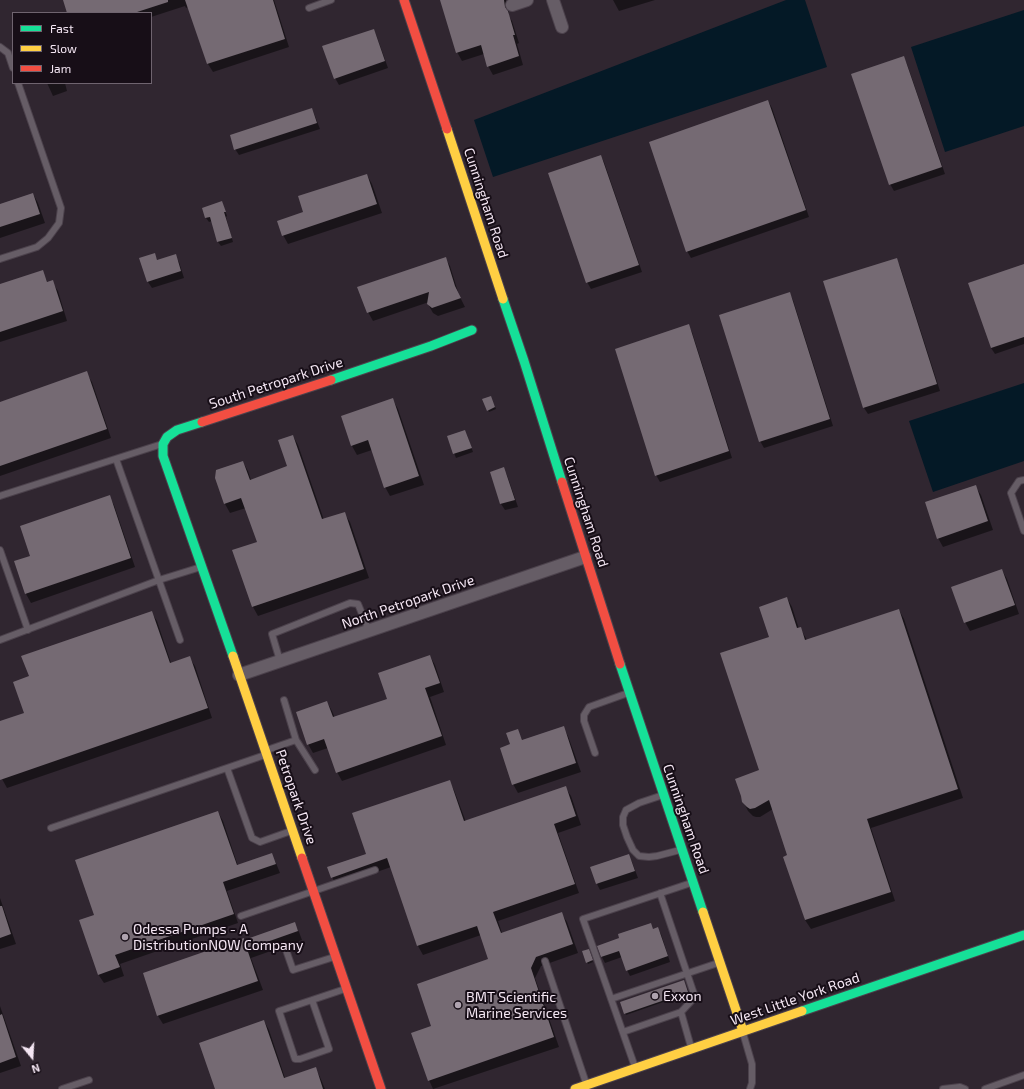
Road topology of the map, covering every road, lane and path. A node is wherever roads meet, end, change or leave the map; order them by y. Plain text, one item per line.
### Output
1 (331, 0) edge
2 (404, 0) edge
3 (527, 0) edge
4 (553, 0) edge
5 (512, 5) dead end
6 (309, 8) dead end
7 (562, 27) dead end
8 (0, 48) edge
9 (12, 65) edge
10 (18, 84) edge
11 (0, 259) edge
12 (472, 330) dead end
13 (163, 444) junction
14 (116, 459) junction
15 (1024, 480) edge
16 (0, 496) edge
17 (1024, 531) edge
18 (0, 550) edge
19 (585, 557) junction
20 (202, 566) junction
21 (159, 580) junction
22 (28, 630) junction
23 (369, 631) junction
24 (0, 640) edge
25 (180, 640) dead end
26 (280, 661) junction
27 (239, 675) junction
28 (630, 692) junction
29 (284, 700) dead end
30 (296, 740) junction
31 (266, 752) junction
32 (595, 753) dead end
33 (227, 768) junction
34 (315, 770) dead end
35 (663, 794) junction
36 (51, 828) dead end
37 (293, 831) junction
38 (681, 849) junction
39 (375, 870) dead end
40 (693, 882) junction
41 (313, 891) junction
42 (660, 893) junction
43 (241, 916) dead end
44 (1024, 935) edge
45 (286, 950) dead end
46 (336, 956) junction
47 (545, 961) dead end
48 (720, 962) junction
49 (687, 973) junction
50 (346, 988) junction
51 (611, 999) junction
52 (312, 1000) junction
53 (681, 1012) junction
54 (743, 1031) junction
55 (623, 1032) junction
56 (692, 1049) junction
57 (636, 1068) junction
58 (1024, 1075) edge
59 (89, 1080) dead end
60 (587, 1085) junction
61 (62, 1089) edge
62 (381, 1089) edge
63 (575, 1089) edge
64 (750, 1089) edge
65 (943, 1089) edge
66 (965, 1089) edge
67 (985, 1089) edge

1 - 6 lane
2 - 19 street, Cunningham Road
3 - 5 street
4 - 7 street
8 - 9 lane
10 - 11 lane
12 - 13 street, South Petropark Drive
13 - 14 lane
13 - 20 street, Petropark Drive
14 - 16 lane
14 - 21 lane
15 - 17 lane
18 - 22 lane
19 - 23 street, North Petropark Drive
19 - 28 street, Cunningham Road
20 - 21 lane
20 - 27 street, Petropark Drive
21 - 22 lane
21 - 25 lane
22 - 24 lane
23 - 26 street, North Petropark Drive
23 - 26 lane
26 - 27 street, North Petropark Drive
27 - 31 street, Petropark Drive
28 - 32 lane
28 - 35 street, Cunningham Road
29 - 30 lane
30 - 31 lane
30 - 34 lane
31 - 33 lane
31 - 37 street, Petropark Drive
33 - 36 lane
33 - 37 lane
35 - 38 street, Cunningham Road
35 - 38 lane
37 - 41 street, Petropark Drive
38 - 40 street, Cunningham Road
39 - 41 lane
40 - 42 lane
40 - 48 street, Cunningham Road
41 - 43 lane
41 - 46 street, Petropark Drive
42 - 49 lane
42 - 51 lane
44 - 54 street, West Little York Road
45 - 46 lane
46 - 50 street, Petropark Drive
47 - 60 lane
48 - 49 lane
48 - 54 street, Cunningham Road
49 - 51 lane
49 - 53 lane
50 - 52 lane
50 - 62 street, Petropark Drive
51 - 55 lane
52 - 52 lane
53 - 55 lane
53 - 56 lane
54 - 56 street, West Little York Road
54 - 64 lane
55 - 57 lane
56 - 57 street, West Little York Road
57 - 60 street, West Little York Road
58 - 67 lane
59 - 61 lane
60 - 63 street, West Little York Road
65 - 66 lane

